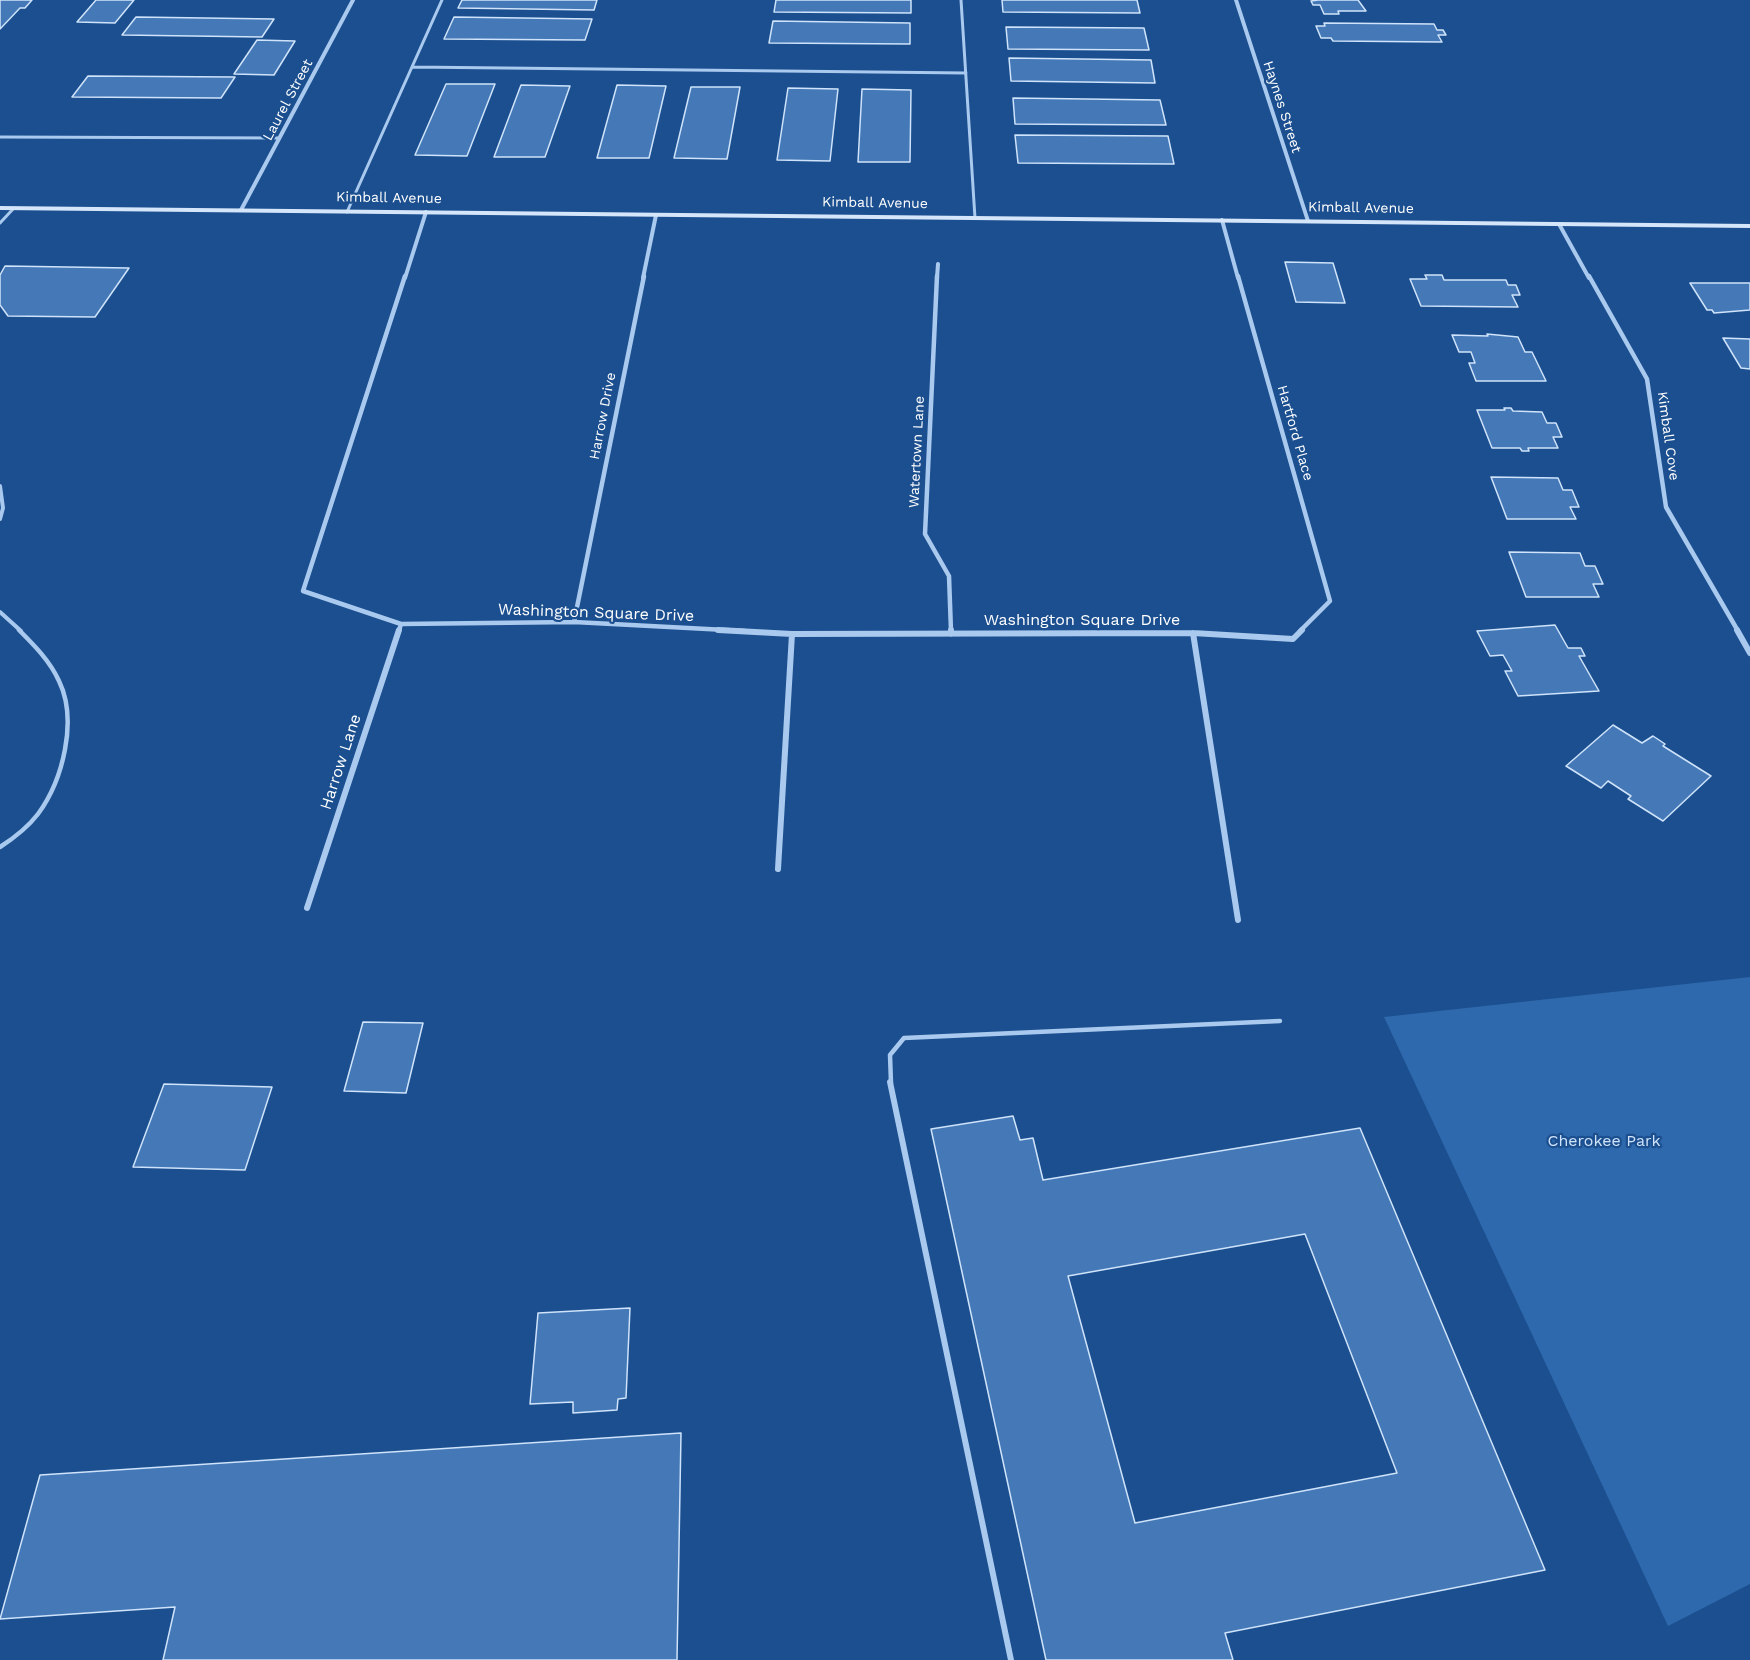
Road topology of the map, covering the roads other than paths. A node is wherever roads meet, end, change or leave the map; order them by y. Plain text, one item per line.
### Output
1 (353, 0) edge
2 (442, 0) edge
3 (961, 0) edge
4 (1236, 0) edge
5 (412, 67) junction
6 (966, 73) junction
7 (0, 137) edge
8 (279, 138) junction
9 (0, 208) edge
10 (14, 208) junction
11 (241, 210) junction
12 (347, 212) junction
13 (426, 212) junction
14 (656, 215) junction
15 (975, 218) junction
16 (1222, 220) junction
17 (1308, 221) junction
18 (0, 223) edge
19 (1559, 224) junction
20 (1750, 226) edge
21 (938, 264) dead end
22 (0, 486) edge
23 (0, 519) edge
24 (0, 612) edge
25 (574, 622) junction
26 (401, 624) junction
27 (1193, 633) junction
28 (792, 634) junction
29 (951, 634) junction
30 (1293, 639) joint
31 (1750, 653) edge
32 (0, 847) edge
33 (777, 869) dead end
34 (307, 908) dead end
35 (1238, 920) dead end
36 (1280, 1021) dead end
37 (1011, 1660) edge

1 - 8 street, Laurel Street
2 - 5 lane
3 - 6 lane
4 - 17 street, Haynes Street
5 - 6 lane
5 - 12 lane
6 - 15 lane
7 - 8 lane
8 - 11 street, Laurel Street
9 - 10 main road, Kimball Avenue
10 - 11 main road, Kimball Avenue
10 - 18 lane
11 - 12 main road, Kimball Avenue
12 - 13 main road, Kimball Avenue
13 - 14 main road, Kimball Avenue
13 - 26 street, Washington Square Drive
14 - 15 main road, Kimball Avenue
14 - 25 street, Harrow Drive
15 - 16 main road, Kimball Avenue
16 - 17 main road, Kimball Avenue
16 - 30 street, Hartford Place
17 - 19 main road, Kimball Avenue
19 - 20 main road, Kimball Avenue
19 - 31 street, Kimball Cove
21 - 29 street, Watertown Lane
22 - 23 lane
24 - 32 lane
25 - 26 street, Washington Square Drive
25 - 28 street, Washington Square Drive
26 - 34 street, Harrow Lane
27 - 29 street, Washington Square Drive
27 - 30 street, Washington Square Drive
27 - 35 street
28 - 29 street, Washington Square Drive
28 - 33 street
36 - 37 lane

